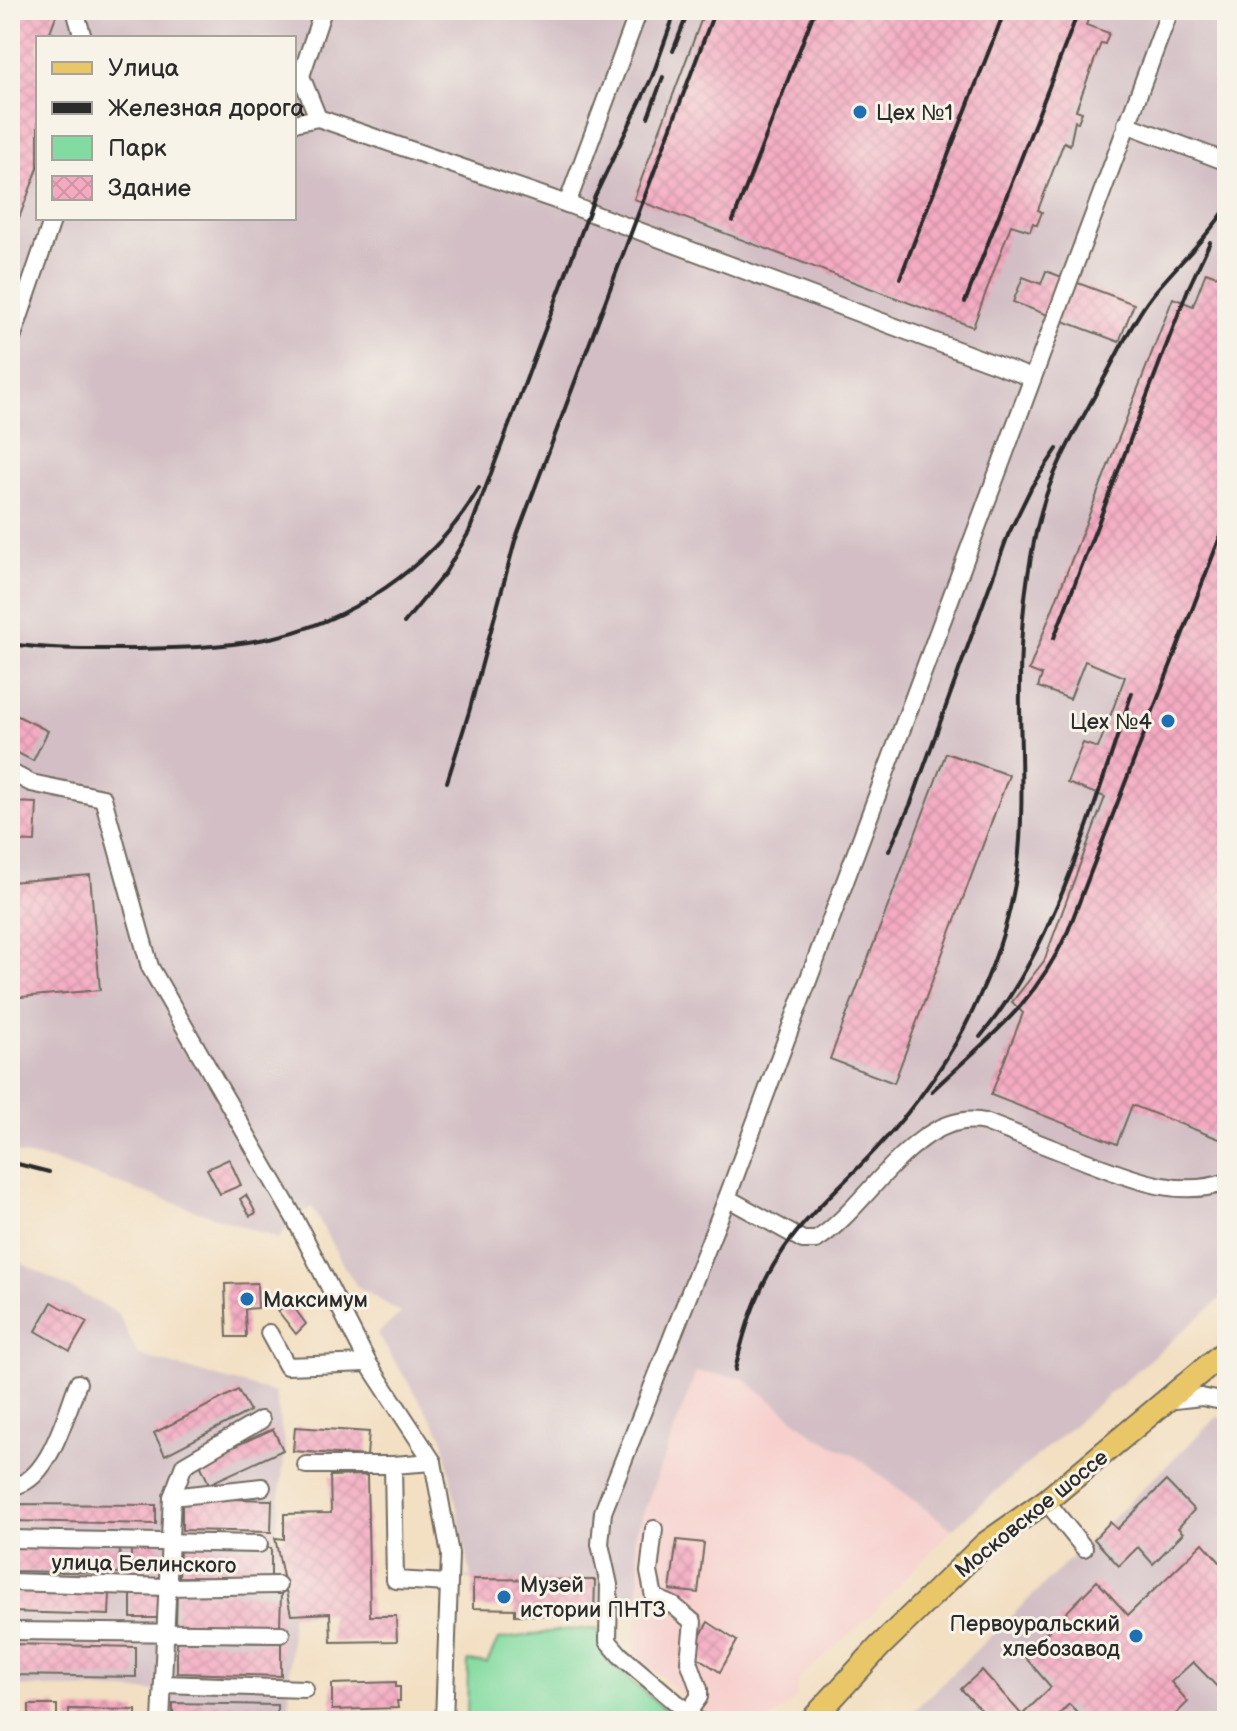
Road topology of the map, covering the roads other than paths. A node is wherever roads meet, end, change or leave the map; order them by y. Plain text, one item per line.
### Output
1 (75, 10) edge
2 (323, 10) edge
3 (639, 10) edge
4 (1170, 10) edge
5 (82, 36) edge
6 (318, 118) junction
7 (296, 123) edge
8 (1126, 124) junction
9 (1227, 162) edge
10 (567, 204) junction
11 (52, 220) edge
12 (10, 344) edge
13 (1032, 378) junction
14 (10, 772) edge
15 (1227, 1182) edge
16 (727, 1198) junction
17 (269, 1333) dead end
18 (1227, 1350) edge
19 (368, 1363) junction
20 (78, 1383) dead end
21 (1166, 1401) junction
22 (1227, 1402) edge
23 (261, 1420) dead end
24 (433, 1462) junction
25 (306, 1465) dead end
26 (393, 1465) junction
27 (10, 1486) edge
28 (262, 1487) dead end
29 (172, 1497) junction
30 (1046, 1501) junction
31 (654, 1529) dead end
32 (10, 1539) edge
33 (170, 1540) junction
34 (259, 1544) dead end
35 (1084, 1548) dead end
36 (10, 1582) edge
37 (448, 1583) junction
38 (278, 1585) dead end
39 (167, 1587) junction
40 (10, 1631) edge
41 (165, 1633) junction
42 (281, 1634) dead end
43 (163, 1684) junction
44 (305, 1689) dead end
45 (693, 1717) edge
46 (823, 1717) edge
47 (161, 1721) edge
48 (444, 1721) edge

1 - 5 street
2 - 6 street
3 - 10 street
4 - 8 street
6 - 7 street
6 - 10 street
8 - 9 street
8 - 13 street
10 - 13 street
11 - 12 street
13 - 16 street
14 - 19 street
15 - 16 street
16 - 45 street
17 - 19 street
18 - 21 main road, Московское шоссе
19 - 24 street
20 - 27 street
21 - 22 street
21 - 30 main road, Московское шоссе
23 - 29 street
24 - 26 street
24 - 37 street
25 - 26 street
26 - 37 street
28 - 29 street
29 - 33 street
30 - 35 street
30 - 46 main road, Московское шоссе
31 - 45 street
32 - 33 street
33 - 34 street
33 - 39 street
36 - 39 street, улица Белинского
37 - 48 street
38 - 39 street, улица Белинского
39 - 41 street
40 - 41 street
41 - 42 street
41 - 43 street
43 - 44 street
43 - 47 street

